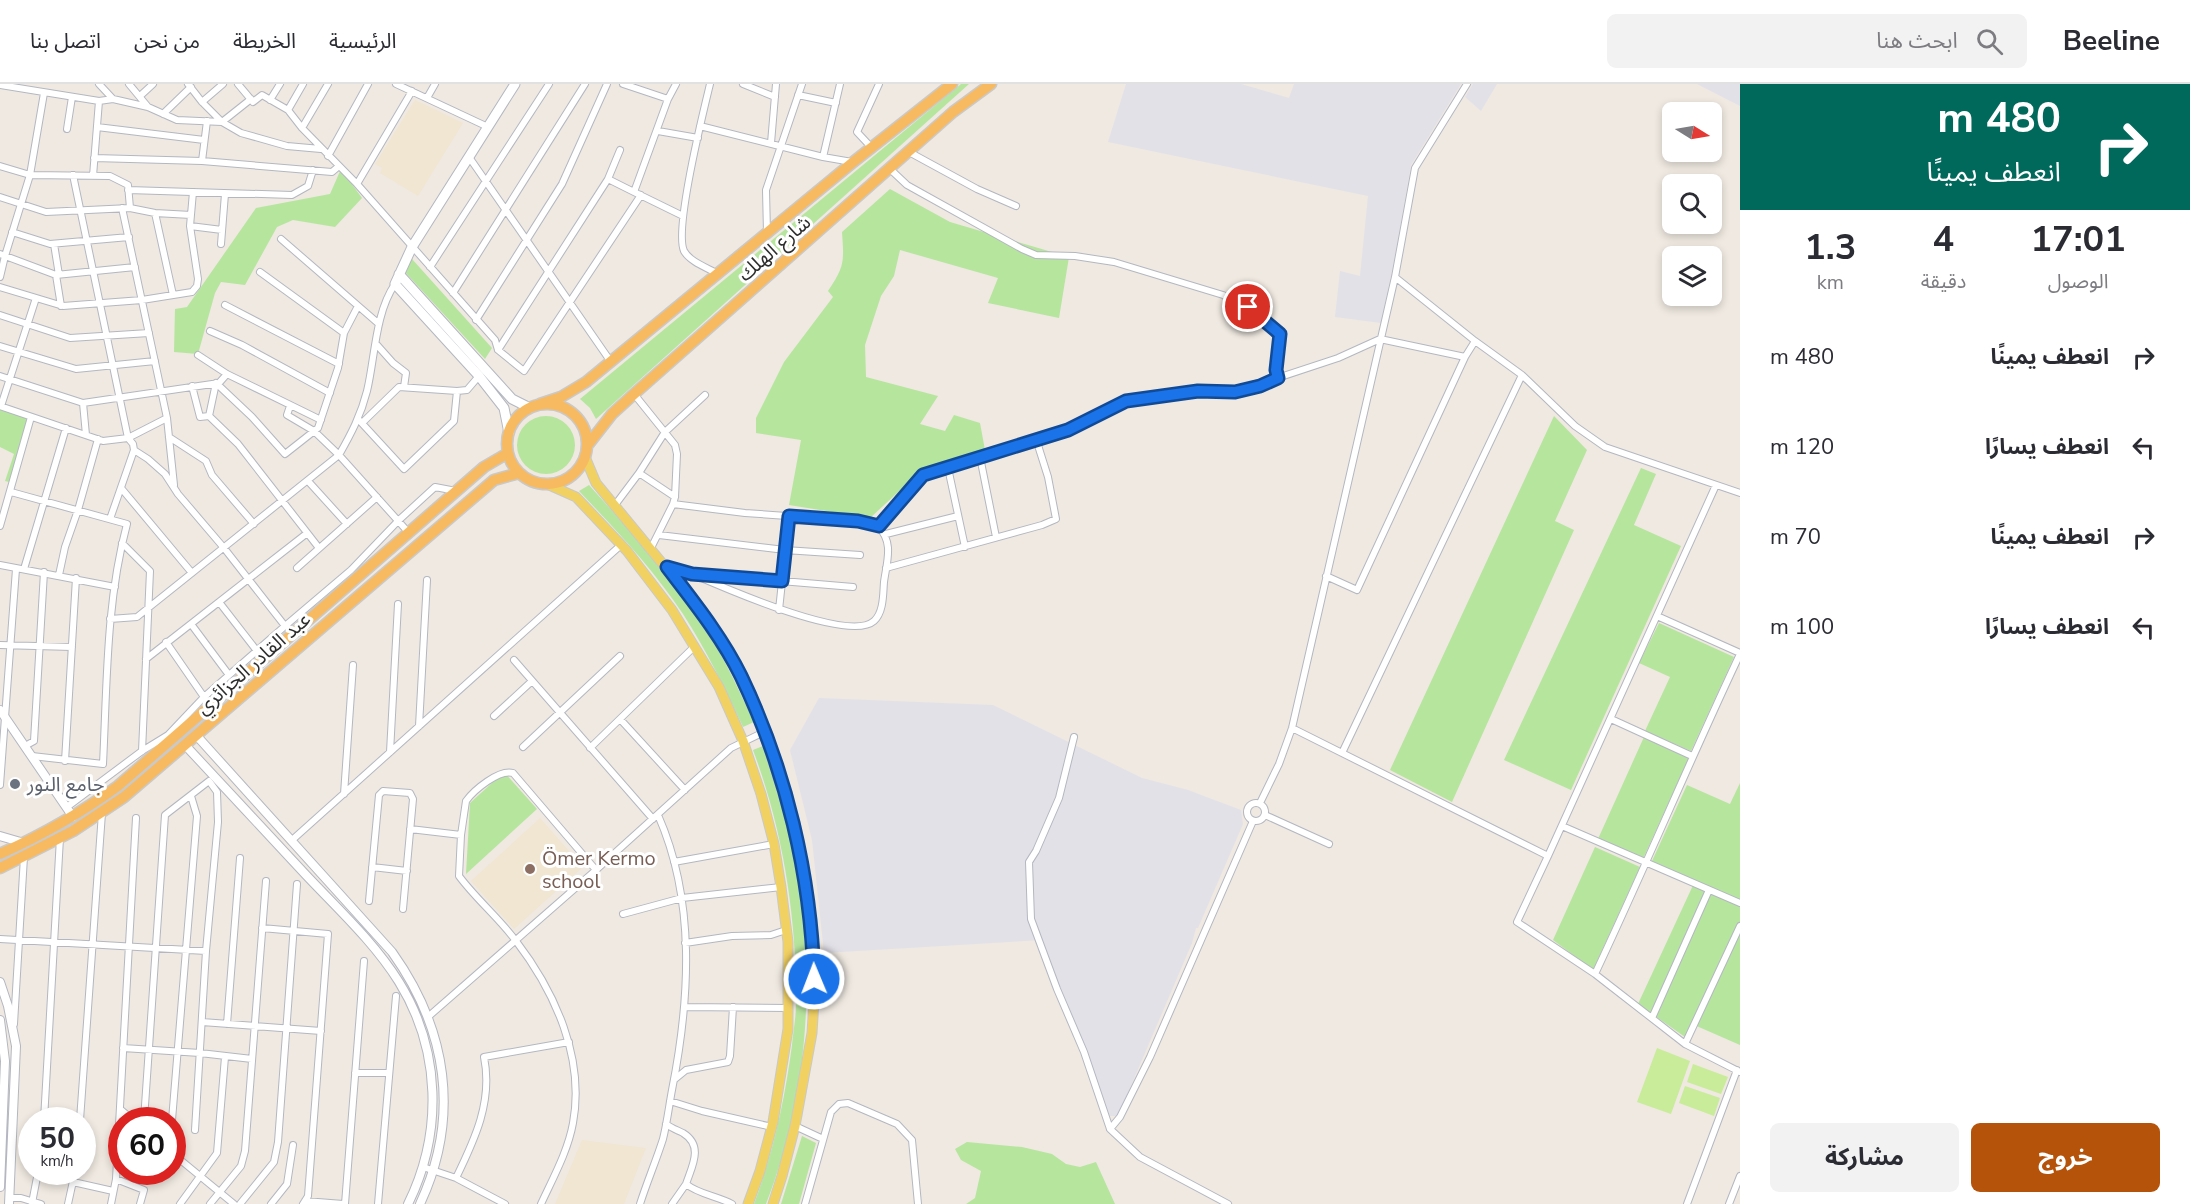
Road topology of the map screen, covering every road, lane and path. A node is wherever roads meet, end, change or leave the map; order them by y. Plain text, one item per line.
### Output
1 (55, 84) edge
2 (99, 84) edge
3 (129, 84) edge
4 (153, 84) edge
5 (223, 84) edge
6 (238, 84) edge
7 (249, 84) edge
8 (279, 84) edge
9 (303, 84) edge
10 (328, 84) edge
11 (368, 84) edge
12 (435, 84) edge
13 (515, 84) edge
14 (549, 84) edge
15 (585, 84) edge
16 (607, 84) edge
17 (623, 84) edge
18 (676, 84) edge
19 (710, 84) edge
20 (743, 84) edge
21 (776, 84) edge
22 (802, 84) edge
23 (840, 84) edge
24 (879, 84) edge
25 (952, 84) edge
26 (991, 84) edge
27 (1467, 84) edge
28 (399, 85) edge
29 (0, 86) edge
30 (189, 86) edge
31 (412, 91) junction
32 (244, 92) junction
33 (44, 93) junction
34 (54, 94) junction
35 (798, 95) junction
36 (140, 96) junction
37 (72, 97) junction
38 (775, 97) junction
39 (427, 98) junction
40 (113, 99) junction
41 (251, 99) junction
42 (668, 99) junction
43 (270, 100) junction
44 (99, 101) junction
45 (202, 102) junction
46 (836, 103) junction
47 (148, 107) junction
48 (288, 110) junction
49 (163, 114) junction
50 (207, 121) junction
51 (222, 122) junction
52 (700, 126) junction
53 (97, 127) junction
54 (488, 127) junction
55 (302, 128) junction
56 (67, 129) dead end
57 (658, 131) junction
58 (698, 138) junction
59 (204, 140) junction
60 (771, 143) junction
61 (782, 145) junction
62 (871, 147) junction
63 (321, 149) junction
64 (620, 150) dead end
65 (909, 152) junction
66 (328, 156) junction
67 (469, 157) junction
68 (823, 157) junction
69 (94, 158) junction
70 (202, 161) junction
71 (852, 163) junction
72 (0, 166) edge
73 (339, 166) junction
74 (313, 170) junction
75 (890, 170) junction
76 (30, 175) junction
77 (73, 176) junction
78 (93, 176) junction
79 (608, 178) junction
80 (485, 180) junction
81 (357, 184) junction
82 (128, 190) junction
83 (193, 192) junction
84 (225, 194) junction
85 (637, 194) junction
86 (0, 197) edge
87 (21, 204) junction
88 (1016, 206) dead end
89 (126, 208) junction
90 (80, 210) junction
91 (506, 210) junction
92 (155, 213) junction
93 (191, 215) junction
94 (683, 216) junction
95 (190, 226) junction
96 (222, 230) junction
97 (12, 232) junction
98 (767, 233) junction
99 (129, 237) junction
100 (281, 239) dead end
101 (526, 239) junction
102 (87, 242) junction
103 (54, 244) junction
104 (221, 244) dead end
105 (412, 247) junction
106 (2, 255) edge
107 (135, 267) junction
108 (430, 267) junction
109 (260, 272) dead end
110 (549, 272) junction
111 (93, 273) junction
112 (399, 274) junction
113 (719, 274) junction
114 (58, 275) junction
115 (0, 277) edge
116 (1395, 277) junction
117 (395, 285) junction
118 (0, 287) edge
119 (453, 293) junction
120 (173, 295) junction
121 (36, 298) junction
122 (142, 300) junction
123 (570, 301) junction
124 (99, 303) junction
125 (225, 305) dead end
126 (61, 306) junction
127 (358, 306) junction
128 (0, 315) edge
129 (476, 320) junction
130 (27, 324) junction
131 (379, 324) junction
132 (210, 331) dead end
133 (149, 333) junction
134 (344, 333) junction
135 (106, 336) junction
136 (1380, 339) junction
137 (1475, 341) junction
138 (376, 345) junction
139 (0, 346) edge
140 (498, 350) junction
141 (18, 352) junction
142 (198, 355) dead end
143 (1465, 357) junction
144 (155, 361) junction
145 (611, 363) junction
146 (339, 364) junction
147 (113, 367) junction
148 (227, 374) junction
149 (1522, 375) junction
150 (0, 376) edge
151 (479, 376) junction
152 (1278, 378) junction
153 (9, 379) junction
154 (216, 383) junction
155 (192, 386) junction
156 (404, 387) junction
157 (161, 390) junction
158 (457, 391) junction
159 (330, 393) junction
160 (634, 394) junction
161 (705, 395) dead end
162 (119, 397) junction
163 (83, 403) junction
164 (0, 406) edge
165 (290, 406) junction
166 (535, 406) junction
167 (209, 416) junction
168 (31, 417) junction
169 (167, 418) junction
170 (321, 420) junction
171 (360, 421) junction
172 (66, 428) junction
173 (314, 431) junction
174 (665, 432) junction
175 (508, 433) junction
176 (86, 435) junction
177 (169, 437) junction
178 (128, 438) junction
179 (98, 439) junction
180 (1036, 439) junction
181 (134, 450) junction
182 (586, 452) junction
183 (508, 453) junction
184 (339, 455) junction
185 (980, 457) junction
186 (948, 468) junction
187 (519, 473) junction
188 (639, 473) junction
189 (308, 481) junction
190 (549, 484) junction
191 (1716, 485) junction
192 (121, 488) junction
193 (174, 488) junction
194 (11, 492) junction
195 (456, 492) junction
196 (1740, 493) edge
197 (377, 497) junction
198 (44, 500) junction
199 (282, 501) junction
200 (674, 501) junction
201 (615, 505) junction
202 (78, 510) junction
203 (789, 516) junction
204 (958, 516) junction
205 (110, 519) junction
206 (399, 520) junction
207 (254, 524) junction
208 (346, 524) junction
209 (0, 526) edge
210 (879, 526) junction
211 (409, 532) junction
212 (306, 534) junction
213 (886, 534) junction
214 (659, 536) junction
215 (996, 537) junction
216 (122, 543) junction
217 (621, 545) junction
218 (965, 547) junction
219 (224, 548) junction
220 (319, 548) junction
221 (651, 548) junction
222 (785, 550) junction
223 (860, 555) dead end
224 (0, 565) edge
225 (667, 567) junction
226 (297, 568) dead end
227 (886, 568) junction
228 (16, 569) junction
229 (24, 569) junction
230 (44, 572) junction
231 (192, 573) junction
232 (692, 574) junction
233 (59, 575) junction
234 (1326, 576) junction
235 (76, 578) junction
236 (249, 580) junction
237 (427, 580) dead end
238 (782, 581) junction
239 (115, 586) junction
240 (853, 587) dead end
241 (219, 602) junction
242 (398, 604) dead end
243 (148, 609) junction
244 (778, 610) junction
245 (1657, 616) junction
246 (110, 619) junction
247 (191, 624) junction
248 (285, 626) junction
249 (166, 642) junction
250 (0, 645) edge
251 (9, 645) junction
252 (72, 646) junction
253 (695, 646) junction
254 (40, 647) junction
255 (256, 651) junction
256 (1740, 653) edge
257 (620, 656) dead end
258 (146, 659) junction
259 (514, 660) dead end
260 (353, 664) dead end
261 (229, 675) junction
262 (532, 681) junction
263 (204, 697) junction
264 (0, 710) edge
265 (560, 712) junction
266 (494, 716) dead end
267 (6, 717) junction
268 (620, 719) junction
269 (1611, 719) junction
270 (418, 727) junction
271 (1292, 729) junction
272 (764, 732) junction
273 (2, 735) edge
274 (196, 735) junction
275 (1074, 737) dead end
276 (743, 741) junction
277 (184, 745) junction
278 (25, 746) junction
279 (522, 747) dead end
280 (590, 747) junction
281 (142, 751) junction
282 (390, 752) junction
283 (1342, 753) junction
284 (32, 756) junction
285 (1692, 756) junction
286 (65, 761) junction
287 (0, 785) edge
288 (686, 790) junction
289 (344, 794) junction
290 (191, 796) junction
291 (1260, 803) junction
292 (70, 812) junction
293 (102, 813) junction
294 (1265, 815) junction
295 (655, 817) junction
296 (136, 818) dead end
297 (1252, 820) junction
298 (1562, 826) junction
299 (410, 829) junction
300 (0, 836) edge
301 (461, 836) junction
302 (60, 838) junction
303 (291, 841) junction
304 (24, 843) junction
305 (774, 844) junction
306 (1329, 844) dead end
307 (0, 854) edge
308 (1548, 856) junction
309 (24, 857) junction
310 (240, 858) dead end
311 (674, 862) junction
312 (1646, 864) junction
313 (372, 867) junction
314 (0, 868) edge
315 (596, 870) junction
316 (407, 871) junction
317 (266, 881) dead end
318 (297, 884) dead end
319 (781, 886) junction
320 (1709, 890) junction
321 (682, 898) junction
322 (369, 901) dead end
323 (1740, 903) edge
324 (403, 909) dead end
325 (623, 914) dead end
326 (1740, 926) edge
327 (262, 928) junction
328 (786, 930) junction
329 (293, 931) junction
330 (0, 939) edge
331 (20, 940) junction
332 (516, 940) junction
333 (54, 942) junction
334 (685, 943) junction
335 (93, 944) junction
336 (129, 946) junction
337 (156, 948) junction
338 (186, 950) junction
339 (206, 951) junction
340 (364, 961) dead end
341 (1594, 974) junction
342 (1, 985) edge
343 (396, 996) dead end
344 (684, 1007) junction
345 (734, 1007) junction
346 (788, 1008) junction
347 (429, 1016) junction
348 (1652, 1018) junction
349 (0, 1020) edge
350 (202, 1022) junction
351 (226, 1024) junction
352 (255, 1026) junction
353 (14, 1029) junction
354 (286, 1029) junction
355 (321, 1031) junction
356 (569, 1042) junction
357 (1685, 1044) junction
358 (123, 1048) junction
359 (149, 1050) junction
360 (177, 1052) junction
361 (200, 1053) junction
362 (225, 1056) junction
363 (252, 1059) junction
364 (1738, 1071) edge
365 (355, 1073) junction
366 (389, 1073) junction
367 (675, 1079) junction
368 (670, 1101) junction
369 (45, 1107) edge
370 (81, 1107) edge
371 (120, 1107) edge
372 (145, 1107) edge
373 (173, 1107) edge
374 (666, 1124) junction
375 (795, 1126) junction
376 (772, 1127) junction
377 (1110, 1129) junction
378 (195, 1130) dead end
379 (823, 1139) junction
380 (293, 1145) dead end
381 (186, 1165) edge
382 (423, 1167) junction
383 (0, 1170) edge
384 (434, 1170) junction
385 (1740, 1176) edge
386 (200, 1177) junction
387 (456, 1178) junction
388 (686, 1184) junction
389 (35, 1185) edge
390 (72, 1185) edge
391 (86, 1185) edge
392 (114, 1185) edge
393 (131, 1185) edge
394 (0, 1187) edge
395 (113, 1191) junction
396 (220, 1192) junction
397 (10, 1201) edge
398 (32, 1203) edge
399 (304, 1203) edge
400 (41, 1204) edge
401 (68, 1204) edge
402 (111, 1204) edge
403 (140, 1204) edge
404 (180, 1204) edge
405 (210, 1204) edge
406 (234, 1204) edge
407 (240, 1204) edge
408 (271, 1204) edge
409 (344, 1204) edge
410 (378, 1204) edge
411 (408, 1204) edge
412 (420, 1204) edge
413 (505, 1204) edge
414 (541, 1204) edge
415 (640, 1204) edge
416 (672, 1204) edge
417 (732, 1204) edge
418 (748, 1204) edge
419 (772, 1204) edge
420 (805, 1204) edge
421 (918, 1204) edge
422 (1228, 1204) edge
423 (1687, 1204) edge
424 (1729, 1204) edge

1 - 34 street
2 - 40 street
3 - 36 street
4 - 36 street
5 - 45 street
6 - 32 street
7 - 32 street
8 - 43 street
9 - 48 street
10 - 55 street
11 - 66 street
12 - 39 street
13 - 54 main road
14 - 80 street
15 - 91 street
16 - 101 street
17 - 42 street
18 - 42 street
19 - 52 street
20 - 38 street
21 - 38 street
22 - 35 street
23 - 46 street
24 - 62 street
25 - 62 highway, شارع الهلك
26 - 65 highway, شارع الهلك
27 - 116 street
28 - 31 street
29 - 33 street
30 - 45 street
30 - 49 street
31 - 39 street
31 - 81 street
32 - 41 street
33 - 34 street
33 - 76 street
34 - 37 street
35 - 46 street
35 - 61 street
36 - 47 street
37 - 44 street
37 - 56 street
38 - 60 street
39 - 54 street
40 - 44 street
40 - 47 street
41 - 43 street
41 - 51 street
42 - 57 street
43 - 48 street
44 - 53 street
45 - 51 street
46 - 68 street
47 - 49 street
48 - 55 street
49 - 50 street
50 - 51 street
50 - 59 street
51 - 63 street
52 - 58 street
52 - 60 street
53 - 59 street
53 - 69 street
54 - 67 main road
55 - 63 street
57 - 58 street
57 - 85 street
58 - 94 street
59 - 70 street
60 - 61 street
61 - 68 street
61 - 98 street
62 - 71 highway, شارع الهلك
63 - 66 street
64 - 79 street
65 - 75 highway, شارع الهلك
65 - 88 street
66 - 73 street
67 - 80 street
67 - 105 main road
68 - 71 street
69 - 70 street
69 - 78 street
70 - 74 street
71 - 98 highway, شارع الهلك
72 - 76 street
73 - 74 street
73 - 81 street
74 - 84 street
75 - 152 street
75 - 160 highway, شارع الهلك
76 - 77 street
76 - 87 street
77 - 78 street
77 - 90 street
78 - 82 street
79 - 85 street
79 - 110 street
80 - 91 street
80 - 108 street
81 - 105 street
82 - 83 street
82 - 89 street
83 - 84 street
83 - 93 street
84 - 96 street
85 - 94 street
85 - 123 street
86 - 87 street
87 - 90 street
87 - 97 street
89 - 90 street
89 - 92 street
89 - 99 street
90 - 102 street
91 - 101 street
91 - 119 street
92 - 93 street
92 - 120 street
93 - 95 street
94 - 113 street
95 - 96 street
95 - 120 street
96 - 104 street
97 - 103 street
97 - 106 street
98 - 113 highway, شارع الهلك
99 - 102 street
99 - 107 street
100 - 127 street
101 - 110 street
101 - 129 street
102 - 103 street
102 - 111 street
103 - 114 street
105 - 108 street
105 - 112 main road
106 - 114 street
106 - 115 street
107 - 111 street
107 - 122 street
108 - 119 street
109 - 134 street
110 - 123 street
110 - 140 street
111 - 114 street
111 - 124 street
112 - 117 main road
112 - 166 main road
113 - 145 highway, شارع الهلك
114 - 126 street
116 - 136 street
116 - 137 street
117 - 131 street
117 - 151 main road
118 - 121 street
119 - 129 street
120 - 122 street
121 - 126 street
121 - 130 street
122 - 124 street
122 - 133 street
123 - 140 street
123 - 145 street
124 - 126 street
124 - 135 street
125 - 146 street
127 - 131 street
127 - 134 street
128 - 130 street
129 - 140 street
130 - 135 street
130 - 141 street
131 - 138 street
132 - 159 street
133 - 135 street
133 - 144 street
134 - 146 street
135 - 147 street
136 - 143 street
136 - 152 street
136 - 234 street
137 - 143 street
137 - 149 street
138 - 156 street
138 - 171 street
139 - 141 street
141 - 147 street
141 - 153 street
142 - 148 street
143 - 234 street
144 - 147 street
144 - 157 street
145 - 166 highway, شارع الهلك
146 - 159 street
147 - 162 street
148 - 154 street
148 - 165 street
149 - 191 street
149 - 283 street
150 - 153 street
151 - 158 street
151 - 175 main road
152 - 180 street
153 - 163 street
153 - 164 street
154 - 155 street
154 - 167 street
154 - 173 street
155 - 157 street
155 - 167 street
156 - 158 street
156 - 171 street
157 - 162 street
157 - 169 street
158 - 171 street
159 - 170 street
160 - 174 street
160 - 182 highway, شارع الهلك
161 - 174 street
162 - 163 street
162 - 178 street
163 - 176 street
164 - 168 street
165 - 170 street
165 - 173 street
166 - 175 highway
166 - 182 highway
167 - 199 street
168 - 172 street
168 - 194 street
169 - 177 street
169 - 178 street
170 - 173 street
171 - 184 street
172 - 176 street
172 - 198 street
173 - 184 street
174 - 188 street
174 - 200 street
175 - 183 highway
176 - 179 street
177 - 193 street
177 - 207 street
178 - 179 street
178 - 181 street
179 - 202 street
180 - 185 street
180 - 215 street
181 - 192 street
181 - 193 street
182 - 190 highway
182 - 201 main road
183 - 187 highway
183 - 195 highway, عبد القادر الجزائري
184 - 189 street
184 - 197 street
185 - 186 street
185 - 215 street
186 - 204 street
186 - 210 street
187 - 190 highway
187 - 274 highway, عبد القادر الجزائري
188 - 200 street
188 - 201 street
189 - 199 street
189 - 208 street
190 - 217 main road
191 - 196 street
191 - 245 street
192 - 205 street
192 - 231 street
193 - 219 street
194 - 198 street
194 - 209 street
195 - 206 street
195 - 211 highway, عبد القادر الجزائري
197 - 206 street
197 - 208 street
198 - 202 street
198 - 229 street
199 - 207 street
199 - 212 street
200 - 203 street
200 - 214 street
201 - 221 main road
202 - 205 street
202 - 233 street
203 - 210 street
203 - 222 street
204 - 213 street
204 - 218 street
205 - 216 street
206 - 211 street
206 - 248 street
207 - 219 street
208 - 220 street
210 - 213 street
211 - 292 highway, عبد القادر الجزائري
212 - 220 street
212 - 236 street
213 - 227 street
214 - 221 street
214 - 222 street
215 - 218 street
216 - 239 street
216 - 243 street
217 - 253 main road
217 - 270 street
218 - 227 street
219 - 231 street
219 - 236 street
220 - 226 street
221 - 225 main road
222 - 223 street
222 - 238 street
224 - 228 street
225 - 232 street
225 - 272 main road
227 - 244 street
228 - 229 street
228 - 251 street
229 - 230 street
230 - 233 street
230 - 254 street
231 - 243 street
232 - 238 street
232 - 244 street
233 - 235 street
234 - 271 street
235 - 239 street
235 - 252 street
236 - 241 street
236 - 248 street
237 - 270 street
238 - 240 street
238 - 244 street
239 - 246 street
241 - 247 street
241 - 255 street
242 - 282 street
243 - 246 street
243 - 258 street
245 - 256 street
245 - 269 street
246 - 286 street
247 - 249 street
247 - 261 street
248 - 255 street
249 - 258 street
249 - 263 street
250 - 251 street
251 - 254 street
251 - 267 street
252 - 254 street
252 - 286 street
253 - 268 street
253 - 276 main road
254 - 278 street
255 - 261 street
256 - 285 street
257 - 265 street
258 - 281 street
259 - 262 street
260 - 289 street
261 - 263 street
262 - 265 street
262 - 266 street
263 - 281 street
264 - 267 street
265 - 279 street
265 - 280 street
267 - 273 street
267 - 278 street
268 - 280 street
268 - 288 street
269 - 285 street
269 - 298 street
270 - 282 street
271 - 283 street
271 - 291 street
272 - 276 street
272 - 375 main road
273 - 287 street
274 - 277 highway, عبد القادر الجزائري
274 - 303 street
275 - 377 street
276 - 288 street
276 - 305 main road
277 - 293 highway, عبد القادر الجزائري
277 - 382 street
278 - 284 street
280 - 295 street
281 - 292 street
282 - 289 street
283 - 308 street
284 - 286 street
284 - 292 street
285 - 312 street
288 - 295 street
289 - 303 street
290 - 337 street
290 - 338 street
290 - 339 street
291 - 294 street
291 - 297 street
292 - 304 highway, عبد القادر الجزائري
293 - 302 highway, عبد القادر الجزائري
293 - 335 street
294 - 297 street
294 - 306 street
295 - 311 street
295 - 315 street
296 - 336 street
297 - 377 street
298 - 308 street
298 - 312 street
299 - 301 street
299 - 313 street
299 - 316 street
300 - 304 street
301 - 315 street
301 - 332 street
302 - 309 highway, عبد القادر الجزائري
302 - 333 street
303 - 347 street
304 - 307 highway, عبد القادر الجزائري
305 - 311 street
305 - 319 main road
308 - 341 street
309 - 314 highway, عبد القادر الجزائري
309 - 331 street
310 - 351 street
311 - 321 street
312 - 320 street
312 - 341 street
313 - 316 street
313 - 322 street
315 - 332 street
316 - 324 street
317 - 327 street
318 - 329 street
319 - 321 street
319 - 328 main road
320 - 323 street
320 - 348 street
321 - 325 street
321 - 334 street
326 - 357 street
327 - 329 street
327 - 352 street
328 - 334 street
328 - 346 main road
329 - 354 street
329 - 355 street
330 - 331 street
331 - 333 street
331 - 353 street
332 - 347 street
332 - 356 street
333 - 335 street
333 - 369 street
334 - 344 street
335 - 336 street
335 - 370 street
336 - 337 street
336 - 358 street
337 - 338 street
337 - 359 street
338 - 339 street
338 - 360 street
339 - 350 street
340 - 365 street
341 - 348 street
342 - 353 street
343 - 366 street
344 - 345 street
344 - 367 street
345 - 346 street
345 - 367 street
346 - 376 main road
347 - 384 street
348 - 357 street
349 - 383 street
350 - 351 street
350 - 361 street
351 - 352 street
352 - 354 street
352 - 363 street
353 - 397 street
354 - 355 street
354 - 407 street
355 - 399 street
356 - 387 street
356 - 414 street
357 - 364 street
358 - 359 street
358 - 371 street
359 - 360 street
359 - 372 street
360 - 361 street
360 - 373 street
361 - 362 street
361 - 378 street
362 - 363 street
362 - 386 street
363 - 396 street
364 - 423 street
365 - 366 street
365 - 409 street
366 - 410 street
367 - 368 street
368 - 374 street
368 - 376 street
374 - 388 street
374 - 415 street
375 - 379 street
375 - 419 main road
376 - 418 main road
377 - 422 street
379 - 420 street
379 - 421 street
380 - 408 street
381 - 386 street
382 - 384 street
382 - 411 street
383 - 394 street
384 - 387 street
384 - 412 street
385 - 424 street
386 - 396 street
386 - 404 street
387 - 413 street
388 - 416 street
388 - 417 street
389 - 398 street
390 - 401 street
391 - 395 street
392 - 395 street
393 - 403 street
395 - 402 street
396 - 405 street
396 - 406 street
397 - 398 street
398 - 400 street
399 - 409 street

